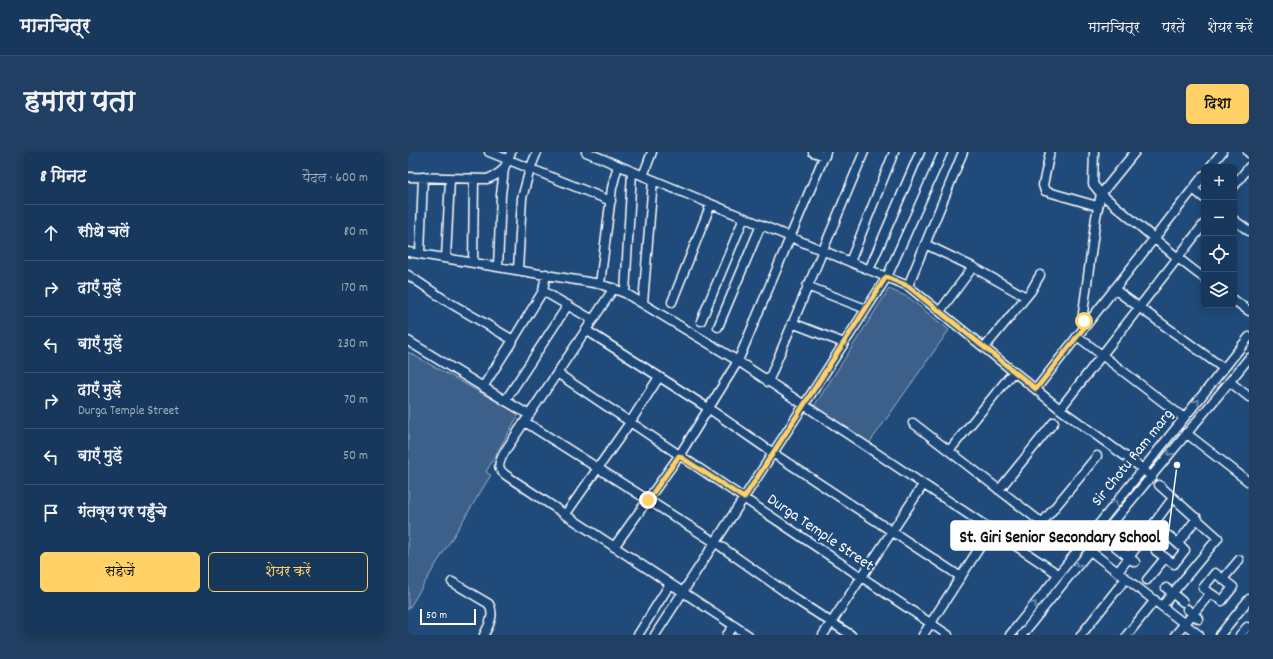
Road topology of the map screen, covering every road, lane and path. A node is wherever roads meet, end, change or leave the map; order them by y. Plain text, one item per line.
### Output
1 (489, 152) edge
2 (537, 152) edge
3 (586, 152) edge
4 (652, 152) edge
5 (813, 152) edge
6 (864, 152) edge
7 (894, 152) edge
8 (920, 152) edge
9 (943, 152) edge
10 (963, 152) edge
11 (1050, 152) edge
12 (1094, 152) edge
13 (1135, 152) edge
14 (1222, 152) edge
15 (825, 154) edge
16 (510, 156) edge
17 (1212, 164) edge
18 (618, 165) junction
19 (1249, 167) edge
20 (530, 169) junction
21 (504, 170) junction
22 (632, 172) junction
23 (643, 176) junction
24 (408, 177) edge
25 (423, 177) junction
26 (450, 179) junction
27 (474, 179) junction
28 (1201, 179) edge
29 (653, 180) junction
30 (1237, 182) edge
31 (1193, 189) junction
32 (1101, 194) junction
33 (1201, 196) edge
34 (610, 200) junction
35 (711, 204) junction
36 (1097, 206) junction
37 (744, 218) junction
38 (1237, 222) edge
39 (761, 225) junction
40 (1201, 228) edge
41 (1249, 231) edge
42 (791, 237) junction
43 (1154, 237) junction
44 (925, 244) junction
45 (822, 250) junction
46 (408, 252) edge
47 (420, 254) junction
48 (446, 258) junction
49 (1178, 258) junction
50 (850, 262) junction
51 (473, 263) junction
52 (498, 267) junction
53 (973, 267) junction
54 (518, 270) junction
55 (869, 270) junction
56 (546, 274) junction
57 (408, 275) edge
58 (1040, 275) dead end
59 (1201, 276) edge
60 (886, 277) junction
61 (600, 284) junction
62 (807, 286) junction
63 (908, 286) junction
64 (614, 288) junction
65 (1114, 289) junction
66 (543, 291) junction
67 (625, 293) junction
68 (1026, 297) junction
69 (672, 302) dead end
70 (1237, 302) edge
71 (643, 303) junction
72 (568, 305) junction
73 (1139, 307) junction
74 (866, 309) junction
75 (940, 311) junction
76 (1249, 311) edge
77 (593, 320) junction
78 (700, 321) dead end
79 (792, 323) junction
80 (1087, 324) junction
81 (718, 328) dead end
82 (586, 330) junction
83 (1078, 336) junction
84 (1249, 337) edge
85 (513, 340) junction
86 (408, 341) edge
87 (844, 343) junction
88 (985, 347) junction
89 (1102, 356) junction
90 (1249, 358) edge
91 (738, 361) junction
92 (1222, 368) junction
93 (1014, 370) junction
94 (557, 373) junction
95 (658, 377) junction
96 (768, 382) junction
97 (1230, 382) junction
98 (483, 387) junction
99 (1036, 389) junction
100 (1249, 397) edge
101 (505, 401) junction
102 (803, 406) junction
103 (708, 408) junction
104 (1060, 409) junction
105 (1184, 418) junction
106 (527, 419) junction
107 (630, 421) junction
108 (1054, 422) dead end
109 (913, 423) dead end
110 (1186, 433) junction
111 (949, 451) junction
112 (773, 453) junction
113 (679, 456) junction
114 (1097, 456) dead end
115 (598, 467) junction
116 (1143, 469) junction
117 (1152, 478) junction
118 (1249, 482) edge
119 (923, 485) junction
120 (1159, 485) dead end
121 (999, 490) junction
122 (744, 498) junction
123 (1173, 498) junction
124 (648, 500) junction
125 (565, 515) junction
126 (1198, 518) junction
127 (1042, 523) junction
128 (991, 530) junction
129 (892, 531) junction
130 (716, 542) junction
131 (1178, 542) junction
132 (614, 547) junction
133 (1116, 547) dead end
134 (1077, 550) junction
135 (1089, 550) junction
136 (1165, 558) junction
137 (1132, 559) junction
138 (1239, 560) dead end
139 (1118, 572) junction
140 (1058, 574) junction
141 (961, 576) junction
142 (861, 578) junction
143 (1126, 578) junction
144 (1223, 579) junction
145 (1147, 580) dead end
146 (452, 582) dead end
147 (670, 584) junction
148 (1166, 588) dead end
149 (682, 592) junction
150 (1173, 594) junction
151 (1210, 594) junction
152 (1249, 599) edge
153 (1155, 600) junction
154 (1162, 606) junction
155 (1191, 611) junction
156 (832, 622) junction
157 (930, 623) junction
158 (1184, 623) junction
159 (734, 626) junction
160 (1247, 627) dead end
161 (1224, 634) edge
162 (484, 635) edge
163 (638, 635) edge
164 (655, 635) edge
165 (727, 635) edge
166 (748, 635) edge
167 (823, 635) edge
168 (851, 635) edge
169 (923, 635) edge
170 (948, 635) edge
171 (1010, 635) edge
172 (1022, 635) edge
173 (1082, 635) edge
174 (1128, 635) edge
175 (1175, 635) edge
176 (1199, 635) edge
177 (1240, 635) edge

1 - 16 street
2 - 20 street
3 - 18 street
4 - 23 street
5 - 15 street
6 - 45 street
7 - 50 street
8 - 55 street
9 - 60 street
10 - 44 street
11 - 36 street
12 - 32 street
13 - 32 street
14 - 17 street
15 - 42 street
16 - 20 street
16 - 21 street
18 - 22 street
18 - 34 street
19 - 30 street
20 - 34 street
20 - 54 street
21 - 27 street
21 - 52 street
22 - 23 street
22 - 67 street
23 - 29 street
24 - 25 street
25 - 26 street
25 - 47 street
26 - 27 street
26 - 48 street
27 - 51 street
28 - 31 street
29 - 35 street
29 - 71 street
31 - 33 street
31 - 43 street
32 - 36 street
32 - 43 street
34 - 61 street
35 - 37 street
35 - 69 street
36 - 80 street
37 - 39 street
37 - 78 street
38 - 41 street
39 - 42 street
39 - 81 street
40 - 49 street
42 - 45 street
42 - 91 street
43 - 49 street
43 - 65 street
44 - 53 street
44 - 63 street
45 - 50 street
45 - 62 street
46 - 47 street
47 - 48 street
48 - 51 street
49 - 59 street
49 - 73 street
50 - 55 street
51 - 52 street
52 - 54 street
53 - 68 street
53 - 75 street
54 - 56 street
55 - 60 street
56 - 61 street
56 - 66 street
57 - 85 street
58 - 68 street
60 - 63 street
60 - 74 street
61 - 64 street
62 - 74 street
62 - 79 street
63 - 75 street
64 - 67 street
64 - 77 street
65 - 73 street
65 - 80 street
66 - 72 street
66 - 85 street
67 - 71 street
68 - 88 street
70 - 76 street
71 - 91 street
72 - 77 street
72 - 101 street
73 - 89 street
73 - 92 street
74 - 87 street
75 - 88 street
77 - 82 street
79 - 87 street
79 - 96 street
80 - 83 street
82 - 94 street
82 - 95 street
83 - 89 street
83 - 99 street
84 - 92 street, Sir Chotu Ram marg
85 - 98 street
86 - 98 street
87 - 102 street
88 - 93 street
89 - 104 street
89 - 105 street
90 - 97 street, Sir Chotu Ram marg
91 - 96 street
91 - 103 street
105 -> 92 street, Sir Chotu Ram marg
93 - 99 street
93 - 111 street
94 - 106 street
94 - 107 street, Durga Temple Street
95 - 103 street
95 - 107 street
96 - 102 street
97 - 100 street
97 - 110 street, Sir Chotu Ram marg
98 - 101 street
99 - 104 street
101 - 106 street
102 - 112 street
102 - 119 street
103 - 112 street
103 - 113 street
104 - 116 street
105 - 116 street, Sir Chotu Ram marg
106 - 115 street
106 - 125 street
107 - 113 street, Durga Temple Street
107 - 115 street
108 - 121 street
109 - 111 street
110 -> 117 street, Sir Chotu Ram marg
110 - 118 street
111 - 121 street
112 - 122 street
112 - 129 street
113 - 122 street, Durga Temple Street
113 - 124 street
114 - 127 street
115 - 124 street
115 - 125 street
116 - 117 street
134 -> 116 street, Sir Chotu Ram marg
117 - 135 street, Sir Chotu Ram marg
119 - 128 street
119 - 129 street
120 - 123 street
121 - 127 street
122 - 130 street
122 - 142 street, Durga Temple Street
123 - 126 street
123 - 137 street
124 - 130 street
124 - 132 street
125 - 132 street
126 - 131 street
126 - 150 street
127 - 134 street
128 - 140 street
128 - 141 street
129 - 141 street
129 - 142 street
130 - 149 street
130 - 156 street
131 - 136 street
131 - 136 street
132 - 147 street
133 - 137 street
134 - 140 street, Sir Chotu Ram marg
135 - 139 street
135 -> 172 street, Sir Chotu Ram marg
136 - 145 street
137 - 139 street
138 - 144 street
139 - 143 street
171 -> 140 street, Sir Chotu Ram marg
141 - 157 street
142 - 156 street
142 - 157 street, Durga Temple Street
143 - 153 street
143 - 173 street
144 - 151 street
144 - 151 street
146 - 162 street
147 - 149 street
147 - 163 street
148 - 150 street
149 - 159 street
149 - 164 street
150 - 154 street
150 - 155 street
151 - 155 street
152 - 161 street
153 - 154 street
153 - 174 street
154 - 158 street
155 - 158 street
156 - 167 street
156 - 168 street
157 - 169 street
157 - 170 street, Durga Temple Street
158 - 175 street
158 - 176 street
159 - 165 street
159 - 166 street
160 - 177 street

